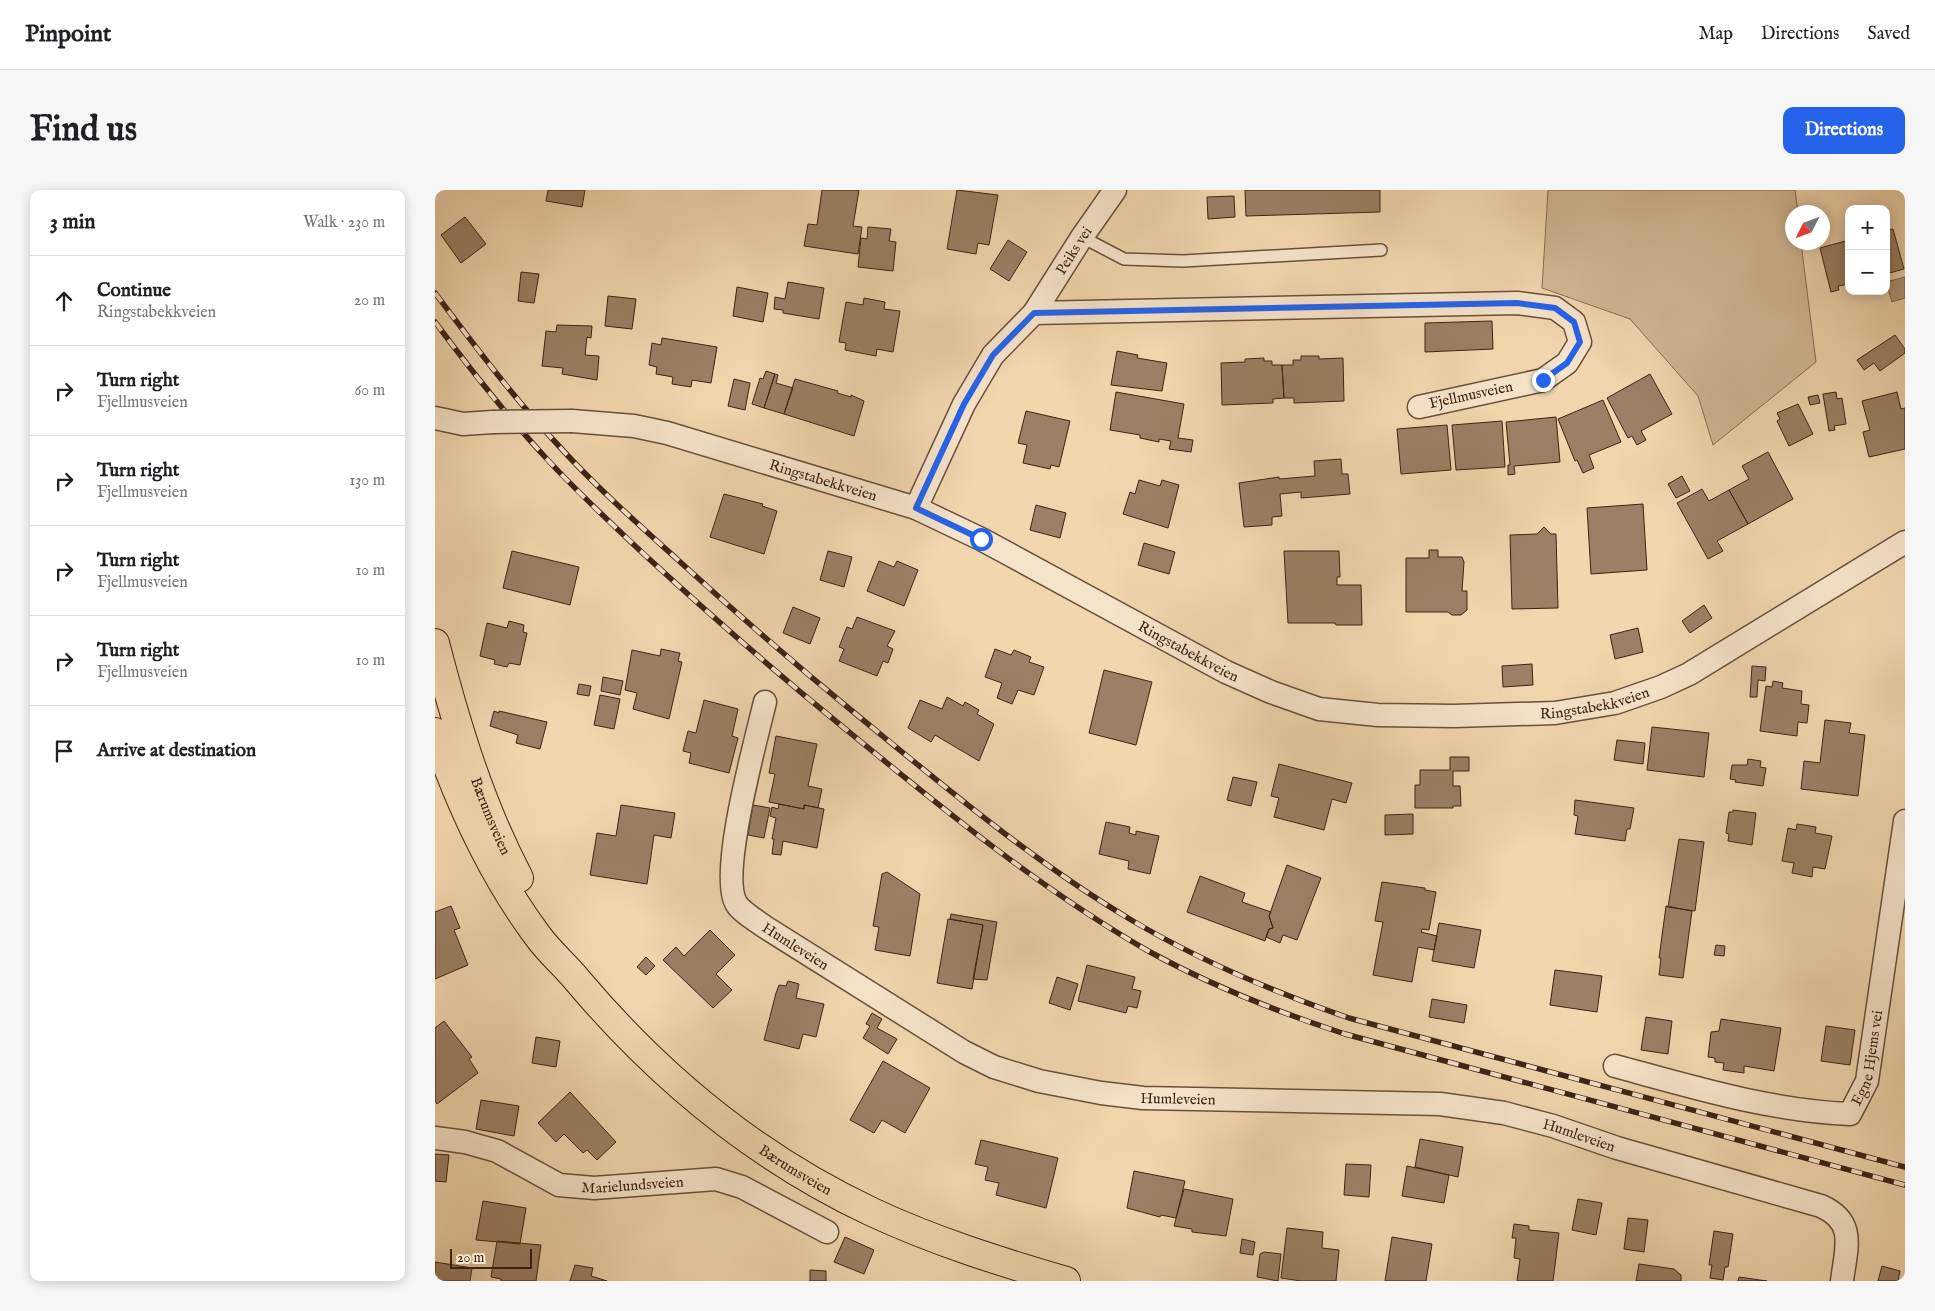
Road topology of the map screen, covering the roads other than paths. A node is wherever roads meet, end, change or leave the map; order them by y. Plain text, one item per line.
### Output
1 (1115, 190) edge
2 (1082, 237) junction
3 (1381, 250) dead end
4 (1034, 313) junction
5 (1419, 407) dead end
6 (435, 418) edge
7 (463, 424) junction
8 (435, 435) edge
9 (916, 508) junction
10 (1905, 542) edge
11 (435, 643) edge
12 (765, 702) dead end
13 (442, 736) edge
14 (1905, 822) edge
15 (1615, 1066) dead end
16 (435, 1138) edge
17 (827, 1232) dead end
18 (1067, 1281) edge
19 (1843, 1281) edge

1 - 2 street, Peiks vei
2 - 3 lane
2 - 4 street, Peiks vei
4 - 5 street, Fjellmusveien
4 - 9 street
6 - 7 street, Ringstabekkveien
7 - 8 street, Ringstabekkveien
7 - 9 street, Ringstabekkveien, bridge
9 - 10 street, Ringstabekkveien
11 - 13 main road, Bærumsveien
12 - 19 street, Humleveien
13 - 18 main road, Bærumsveien
14 - 15 street, Egne Hjems vei
16 - 17 street, Marielundsveien

